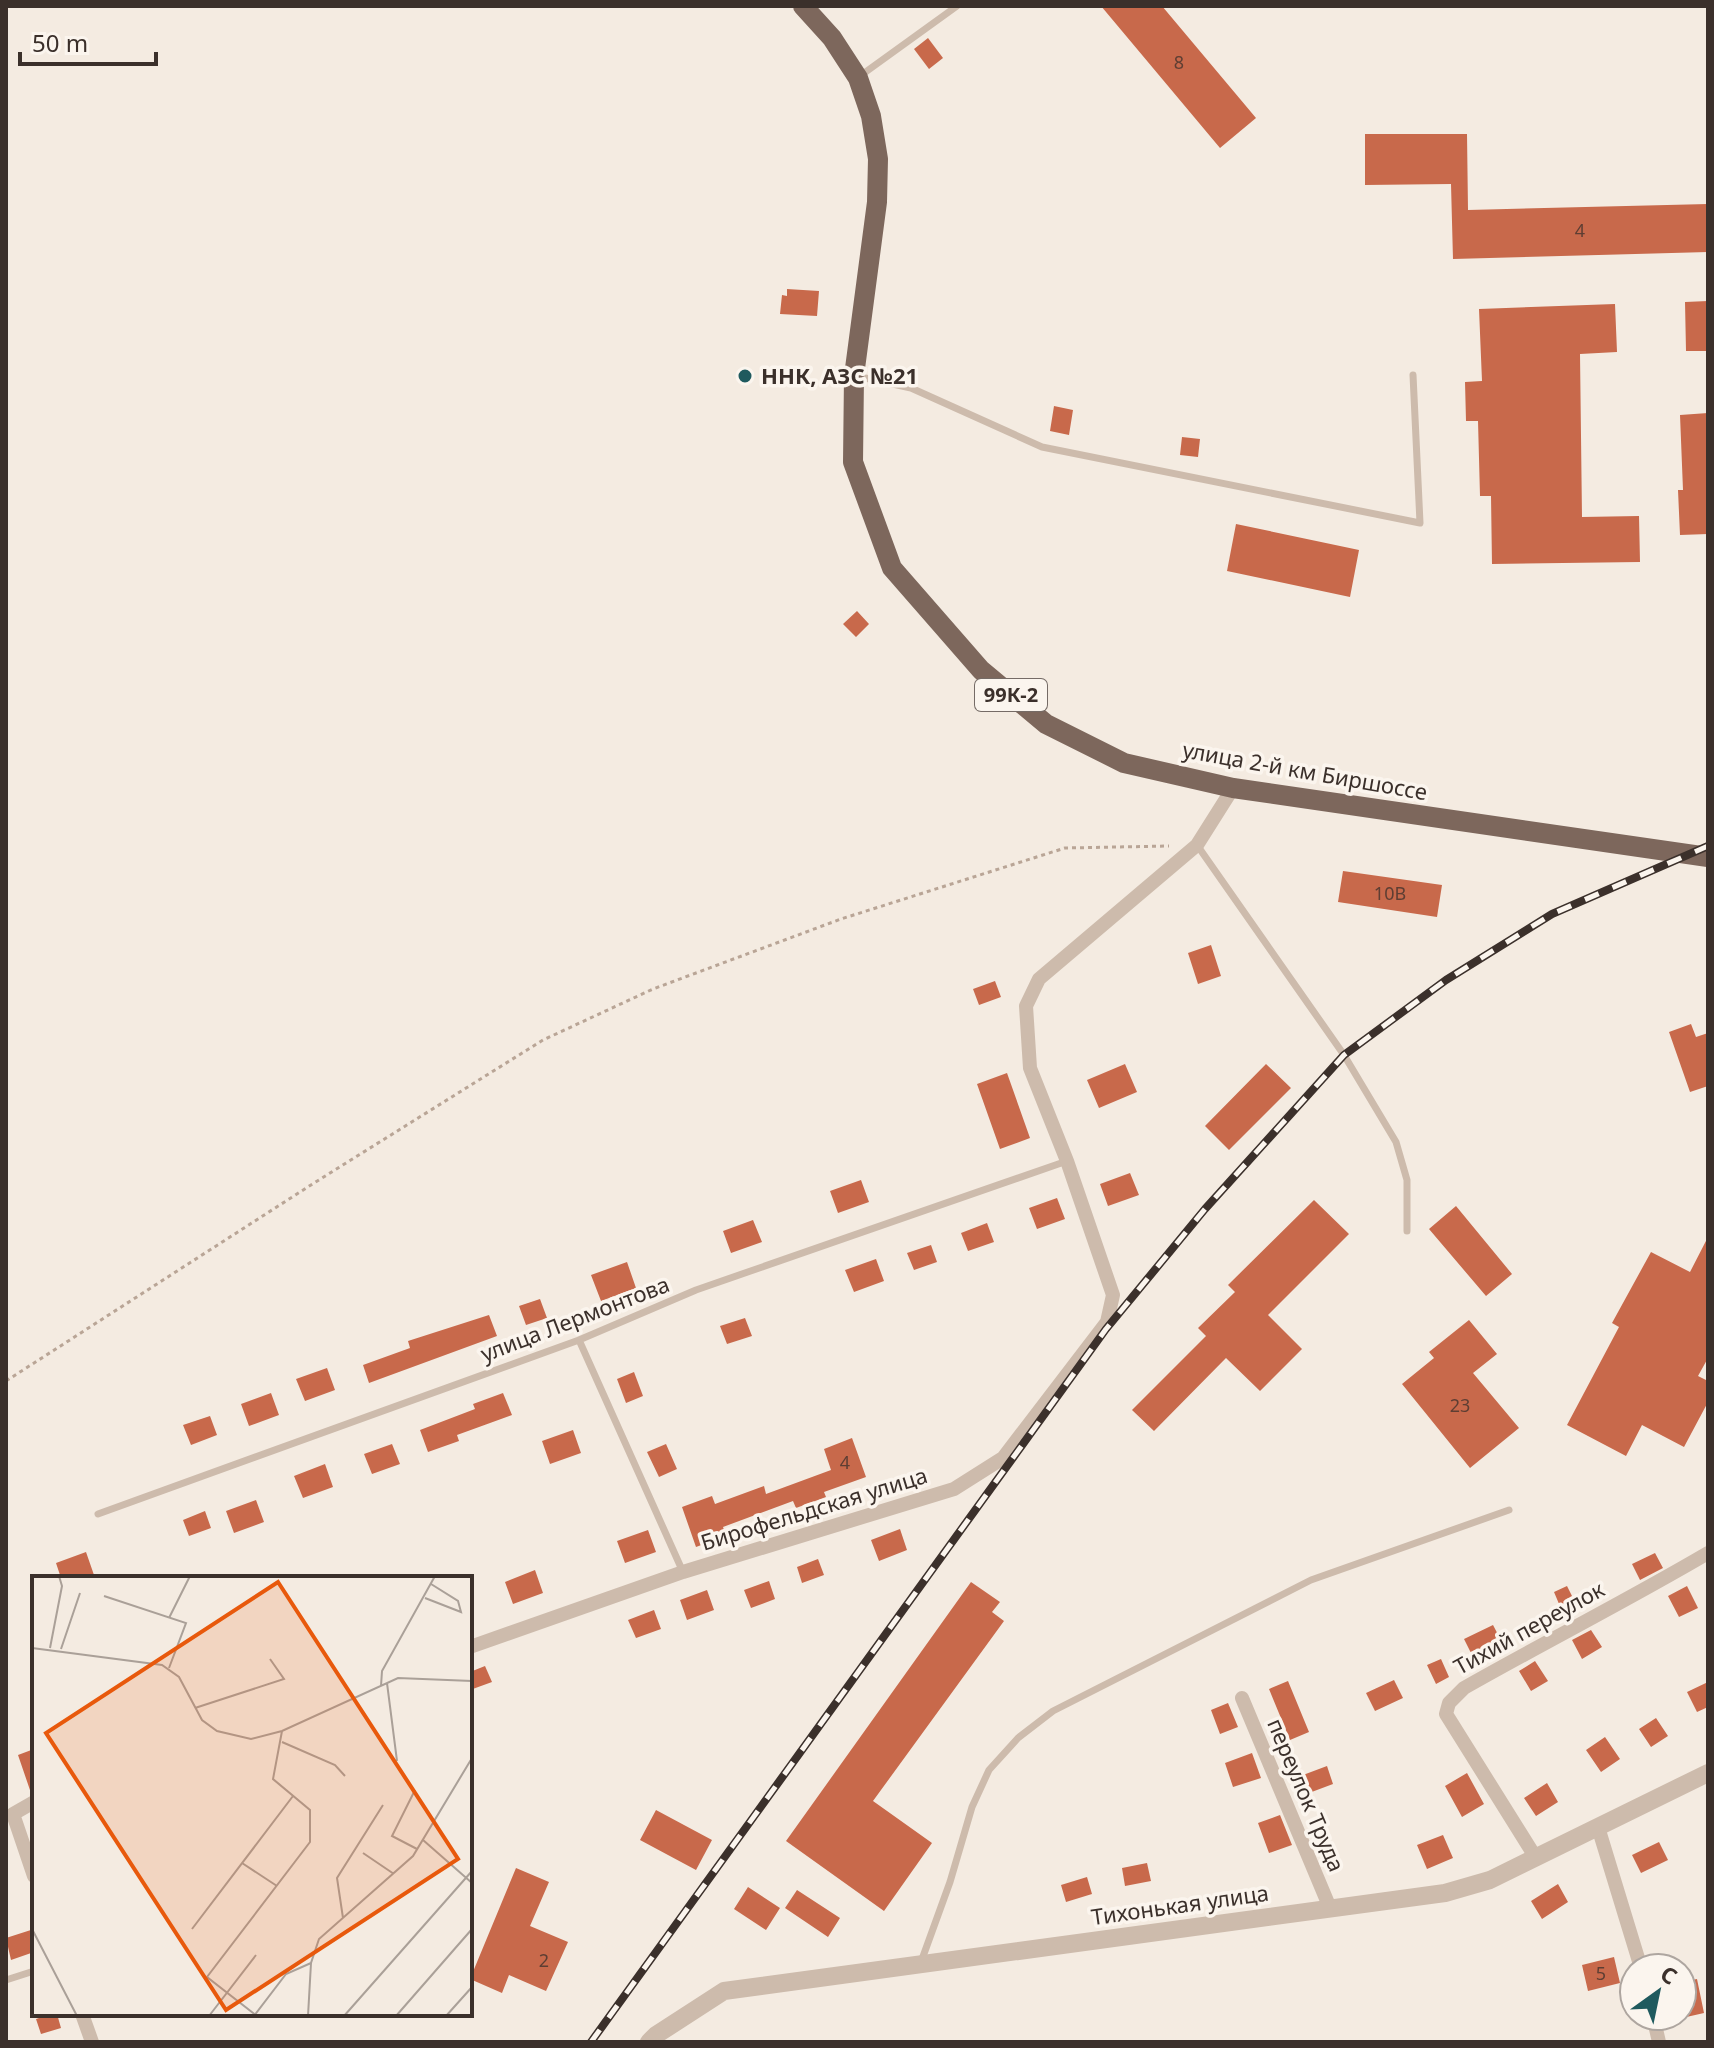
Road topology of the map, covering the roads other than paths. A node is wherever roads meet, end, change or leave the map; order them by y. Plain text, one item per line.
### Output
1 (803, 6) edge
2 (957, 6) edge
3 (858, 78) junction
4 (1413, 375) dead end
5 (854, 376) junction
6 (1233, 788) junction
7 (1197, 845) junction
8 (1708, 857) edge
9 (1067, 1161) junction
10 (1407, 1231) dead end
11 (579, 1340) junction
12 (1509, 1510) dead end
13 (98, 1514) dead end
14 (1708, 1553) edge
15 (683, 1572) junction
16 (472, 1646) edge
17 (1242, 1698) dead end
18 (1708, 1773) edge
19 (32, 1803) edge
20 (1598, 1827) junction
21 (1536, 1858) junction
22 (32, 1870) edge
23 (1330, 1908) junction
24 (1636, 1952) edge
25 (920, 1965) junction
26 (32, 1972) edge
27 (6, 1980) edge
28 (83, 2016) edge
29 (92, 2042) edge
30 (649, 2042) edge

1 - 3 main road, улица 2-й км Биршоссе / 99К-2
2 - 3 lane
3 - 5 main road, улица 2-й км Биршоссе / 99К-2
4 - 5 lane
5 - 6 main road, улица 2-й км Биршоссе / 99К-2
6 - 7 street
6 - 8 main road, улица 2-й км Биршоссе / 99К-2
7 - 9 street
7 - 10 lane
9 - 11 lane, улица Лермонтова
9 - 15 street, Бирофельдская улица
11 - 13 lane, улица Лермонтова
11 - 15 lane
12 - 25 lane
14 - 21 street, Тихий переулок
15 - 16 street, Бирофельдская улица
17 - 23 street, переулок Труда
18 - 20 street, Тихонькая улица
19 - 22 street
20 - 21 street, Тихонькая улица
20 - 24 street
21 - 23 street, Тихонькая улица
23 - 25 street, Тихонькая улица
25 - 30 street, Тихонькая улица
26 - 27 lane
28 - 29 street

